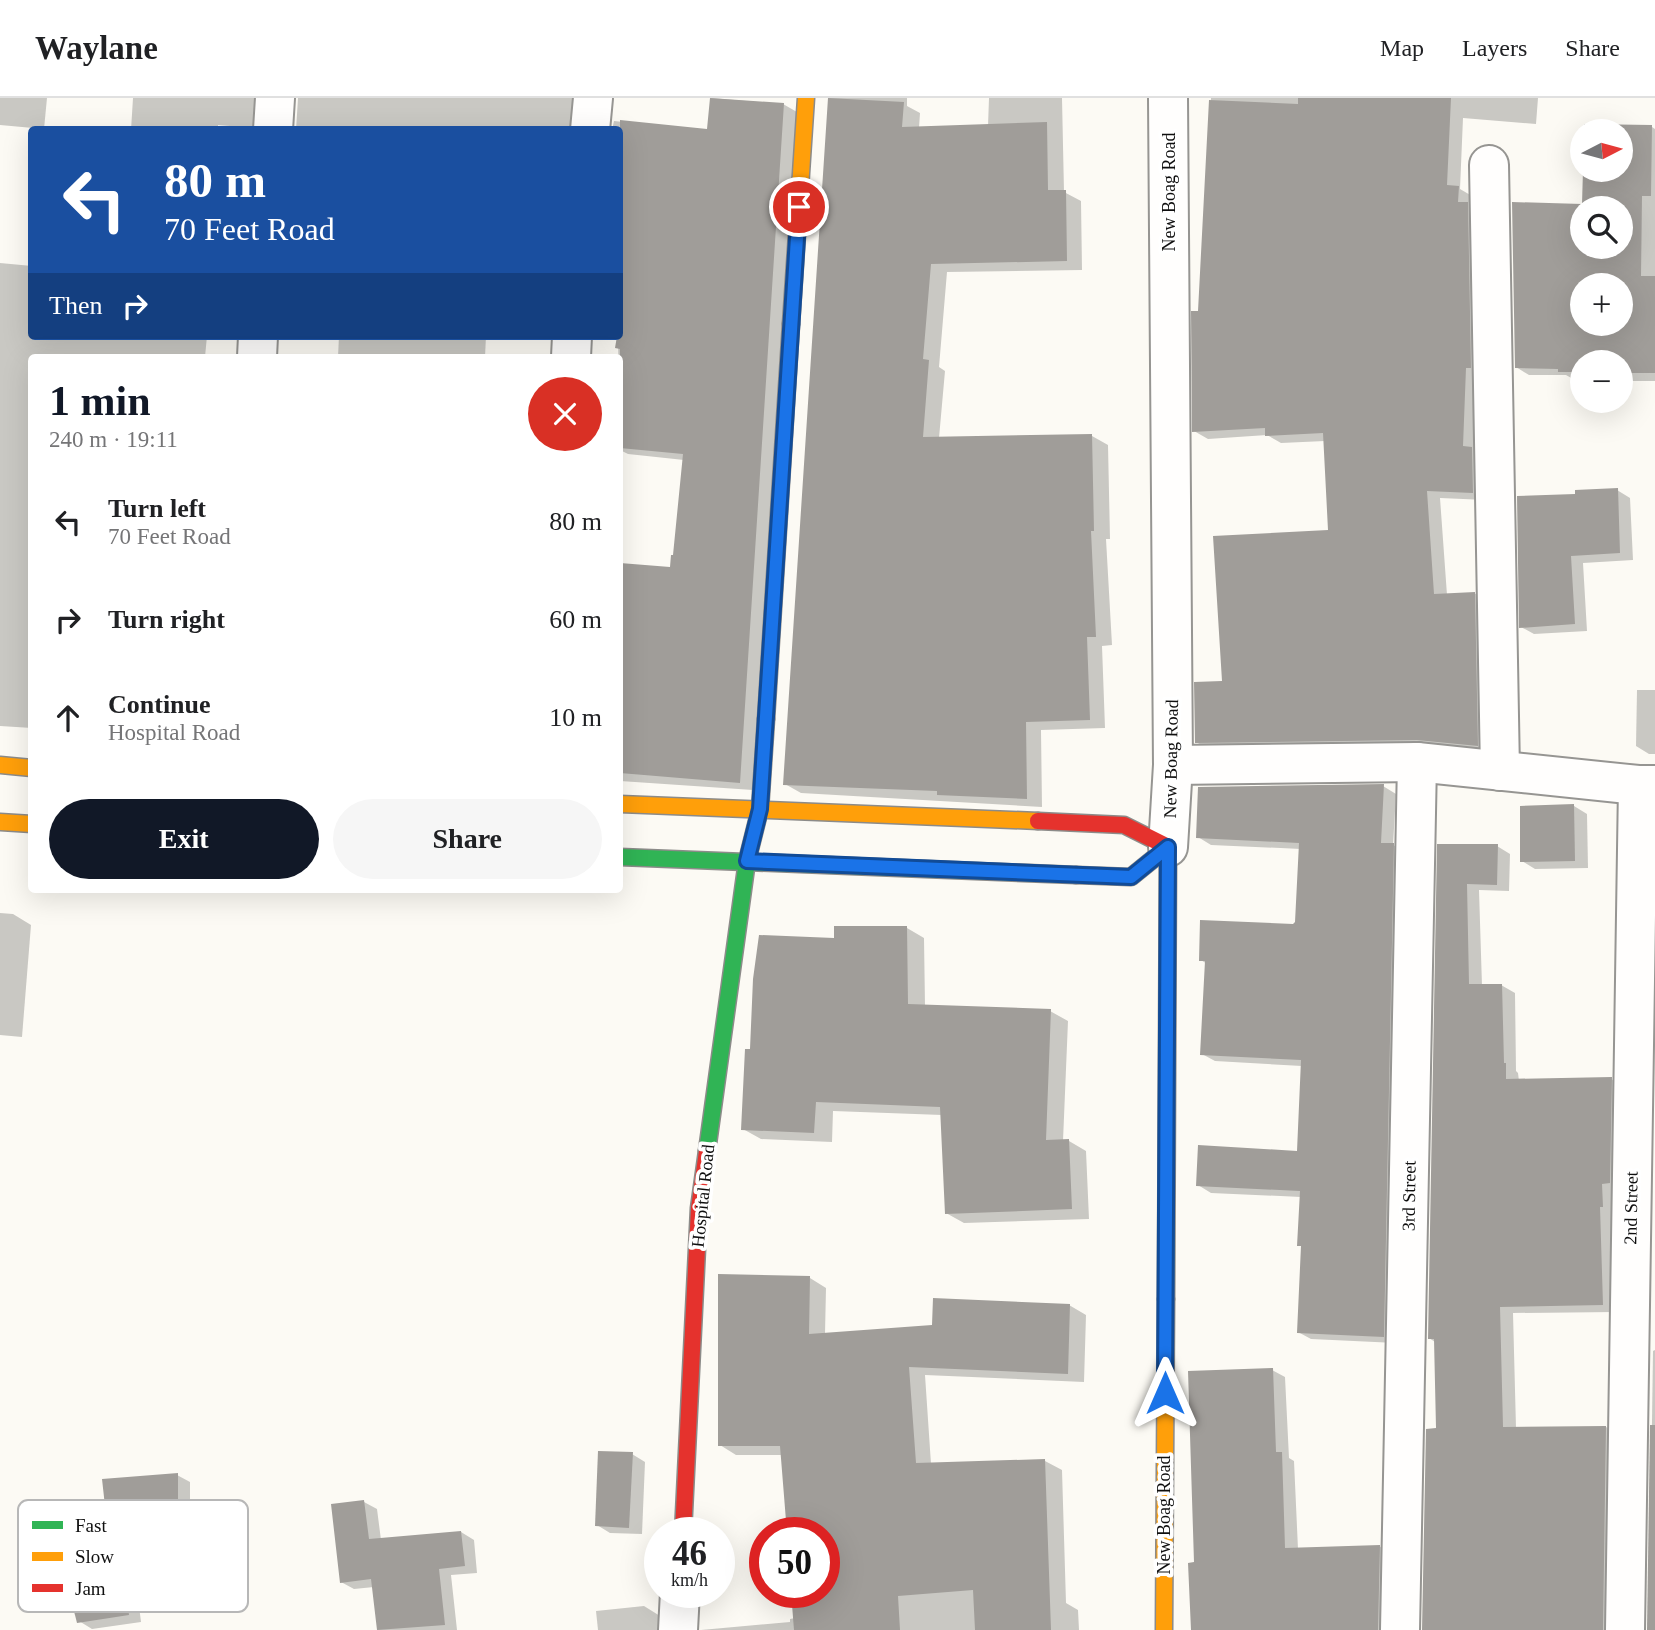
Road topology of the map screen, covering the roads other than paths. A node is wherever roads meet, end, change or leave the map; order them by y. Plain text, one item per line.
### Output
1 (275, 98) edge
2 (593, 98) edge
3 (806, 98) edge
4 (1168, 98) edge
5 (273, 126) edge
6 (590, 126) edge
7 (1489, 165) dead end
8 (1417, 762) junction
9 (0, 765) edge
10 (1173, 765) junction
11 (28, 768) edge
12 (1500, 771) junction
13 (1646, 785) edge
14 (623, 804) edge
15 (760, 809) junction
16 (0, 822) edge
17 (28, 824) edge
18 (1168, 847) junction
19 (623, 857) edge
20 (747, 861) junction
21 (684, 1517) edge
22 (679, 1608) edge
23 (678, 1630) edge
24 (1164, 1630) edge
25 (1400, 1630) edge
26 (1625, 1630) edge

1 - 5 street
2 - 6 street
3 - 15 main road
4 - 10 street, New Boag Road
7 - 12 street
8 - 10 street
8 - 12 street
8 - 25 street, 3rd Street
9 - 11 main road
10 - 18 street, New Boag Road
12 - 13 street
13 - 26 street, 2nd Street
14 - 15 main road
15 - 18 main road
15 - 20 main road, Hospital Road
16 - 17 main road
18 - 20 main road
18 - 24 main road, New Boag Road
19 - 20 main road
20 - 21 main road, Hospital Road
22 - 23 street

